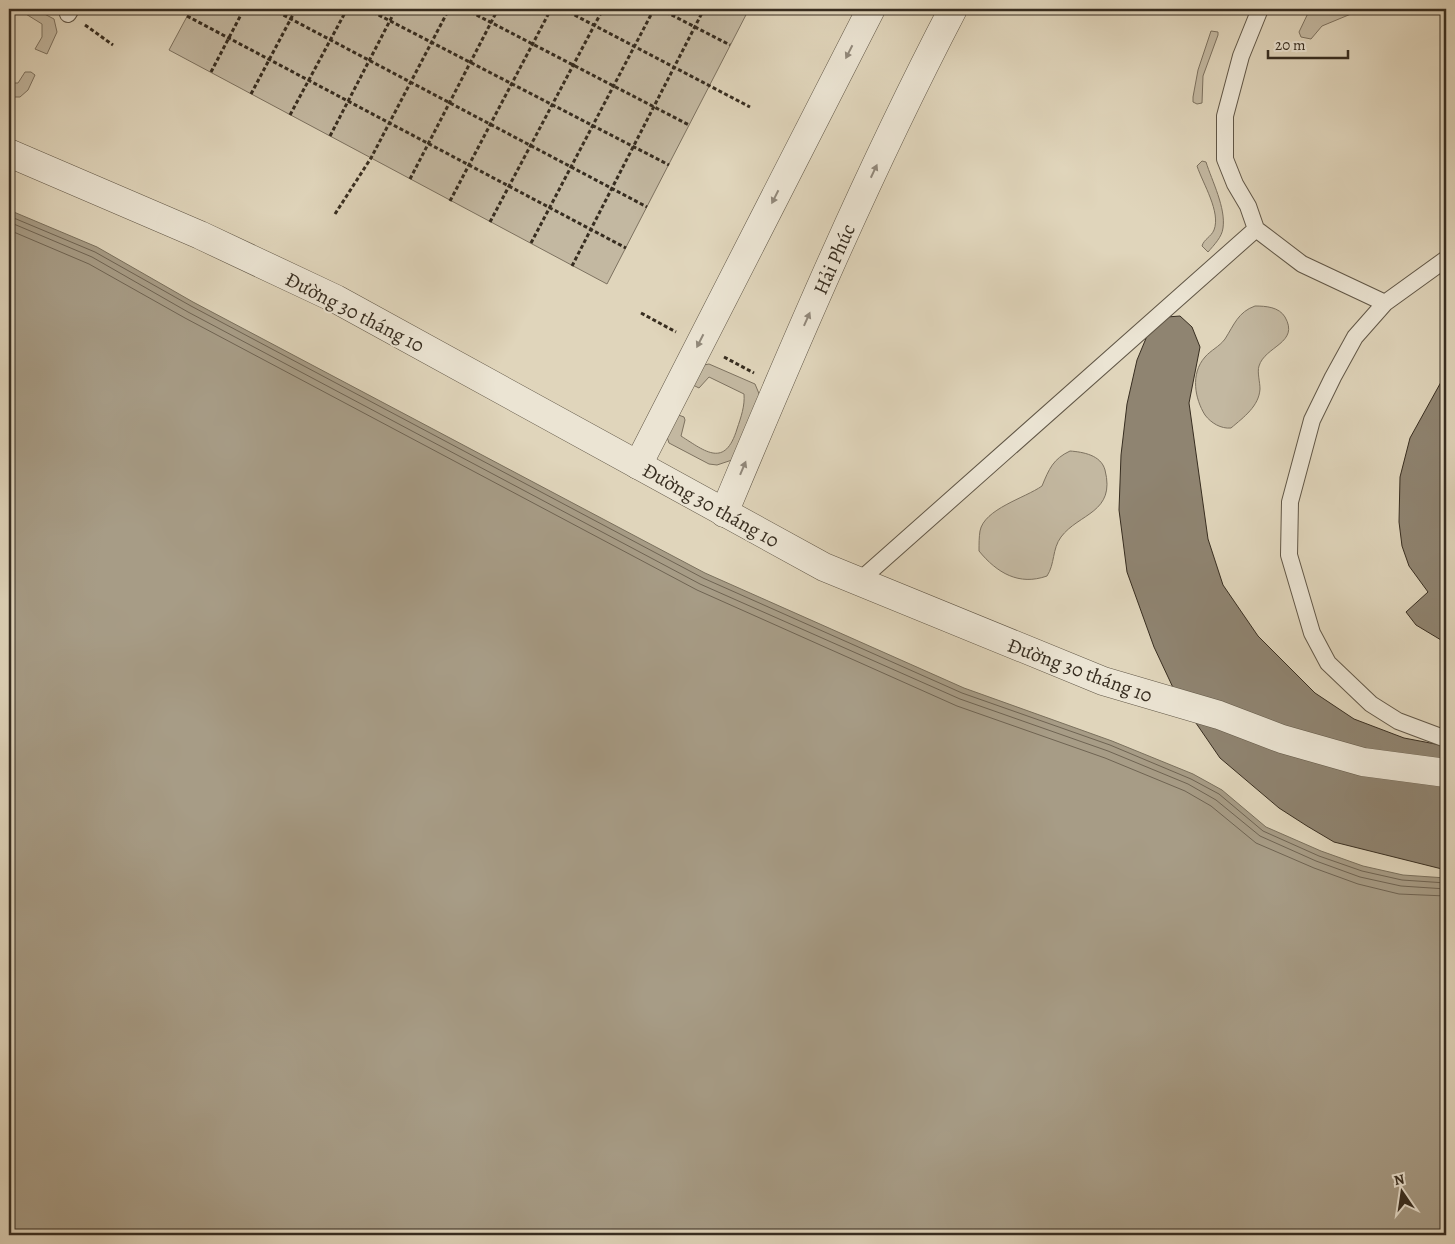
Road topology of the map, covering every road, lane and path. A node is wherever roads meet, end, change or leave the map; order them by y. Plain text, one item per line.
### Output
1 (244, 9) edge
2 (272, 9) edge
3 (296, 9) edge
4 (347, 9) edge
5 (367, 9) edge
6 (396, 9) edge
7 (449, 9) edge
8 (465, 9) edge
9 (498, 9) edge
10 (551, 9) edge
11 (564, 9) edge
12 (603, 9) edge
13 (654, 9) edge
14 (660, 9) edge
15 (704, 9) edge
16 (871, 9) edge
17 (954, 9) edge
18 (1260, 9) edge
19 (72, 14) edge
20 (187, 16) dead end
21 (290, 19) junction
22 (390, 21) junction
23 (491, 23) junction
24 (594, 25) junction
25 (695, 27) junction
26 (229, 38) junction
27 (330, 40) junction
28 (432, 42) junction
29 (533, 44) junction
30 (113, 45) dead end
31 (730, 45) dead end
32 (635, 46) junction
33 (269, 59) junction
34 (370, 60) junction
35 (470, 62) junction
36 (573, 65) junction
37 (675, 67) junction
38 (211, 72) dead end
39 (309, 80) junction
40 (411, 82) junction
41 (512, 84) junction
42 (613, 86) junction
43 (251, 94) dead end
44 (348, 101) junction
45 (449, 103) junction
46 (552, 104) junction
47 (654, 107) junction
48 (750, 107) dead end
49 (290, 115) dead end
50 (390, 123) junction
51 (490, 124) junction
52 (592, 125) junction
53 (689, 125) dead end
54 (330, 136) dead end
55 (428, 143) junction
56 (531, 146) junction
57 (633, 146) junction
58 (9, 153) edge
59 (469, 165) junction
60 (669, 165) dead end
61 (571, 167) junction
62 (410, 179) dead end
63 (509, 186) junction
64 (612, 188) junction
65 (450, 200) dead end
66 (550, 207) junction
67 (647, 207) dead end
68 (335, 214) dead end
69 (490, 222) dead end
70 (591, 229) junction
71 (1256, 229) junction
72 (530, 243) dead end
73 (626, 248) dead end
74 (1446, 259) edge
75 (572, 266) dead end
76 (1385, 303) junction
77 (641, 313) dead end
78 (699, 344) junction
79 (778, 385) junction
80 (638, 465) junction
81 (724, 513) junction
82 (858, 582) junction
83 (1446, 739) edge
84 (1446, 773) edge

1 - 26 path
2 - 21 path
3 - 21 path
4 - 27 path
5 - 22 path
6 - 22 path
7 - 28 path
8 - 23 path
9 - 23 path
10 - 29 path
11 - 24 path
12 - 24 path
13 - 32 path
14 - 25 path
15 - 25 path
16 -> 78 street
79 -> 17 street, Hải Phúc
18 - 71 lane
19 - 30 path
20 - 26 path
21 - 27 path
21 - 33 path
22 - 28 path
22 - 34 path
23 - 29 path
23 - 35 path
24 - 32 path
24 - 36 path
25 - 31 path
25 - 37 path
26 - 33 path
26 - 38 path
27 - 34 path
27 - 39 path
28 - 35 path
28 - 40 path
29 - 36 path
29 - 41 path
32 - 37 path
32 - 42 path
33 - 39 path
33 - 43 path
34 - 40 path
34 - 44 path
35 - 41 path
35 - 45 path
36 - 42 path
36 - 46 path
37 - 47 path
37 - 48 path
39 - 44 path
39 - 49 path
40 - 45 path
40 - 50 path
41 - 46 path
41 - 51 path
42 - 47 path
42 - 52 path
44 - 50 path
44 - 54 path
45 - 51 path
45 - 55 path
46 - 52 path
46 - 56 path
47 - 53 path
47 - 57 path
50 - 55 path
50 - 68 path
51 - 56 path
51 - 59 path
52 - 57 path
52 - 61 path
55 - 59 path
55 - 62 path
56 - 61 path
56 - 63 path
57 - 60 path
57 - 64 path
58 - 80 street, Đường 30 tháng 10
59 - 63 path
59 - 65 path
61 - 64 path
61 - 66 path
63 - 66 path
63 - 69 path
64 - 67 path
64 - 70 path
66 - 70 path
66 - 72 path
70 - 73 path
70 - 75 path
71 - 76 lane
71 - 82 lane
74 - 76 lane
76 - 83 lane
77 - 78 path
78 - 79 path
78 - 80 street
81 -> 79 street, Hải Phúc
80 - 81 street, Đường 30 tháng 10
81 - 82 street, Đường 30 tháng 10
82 - 84 street, Đường 30 tháng 10

